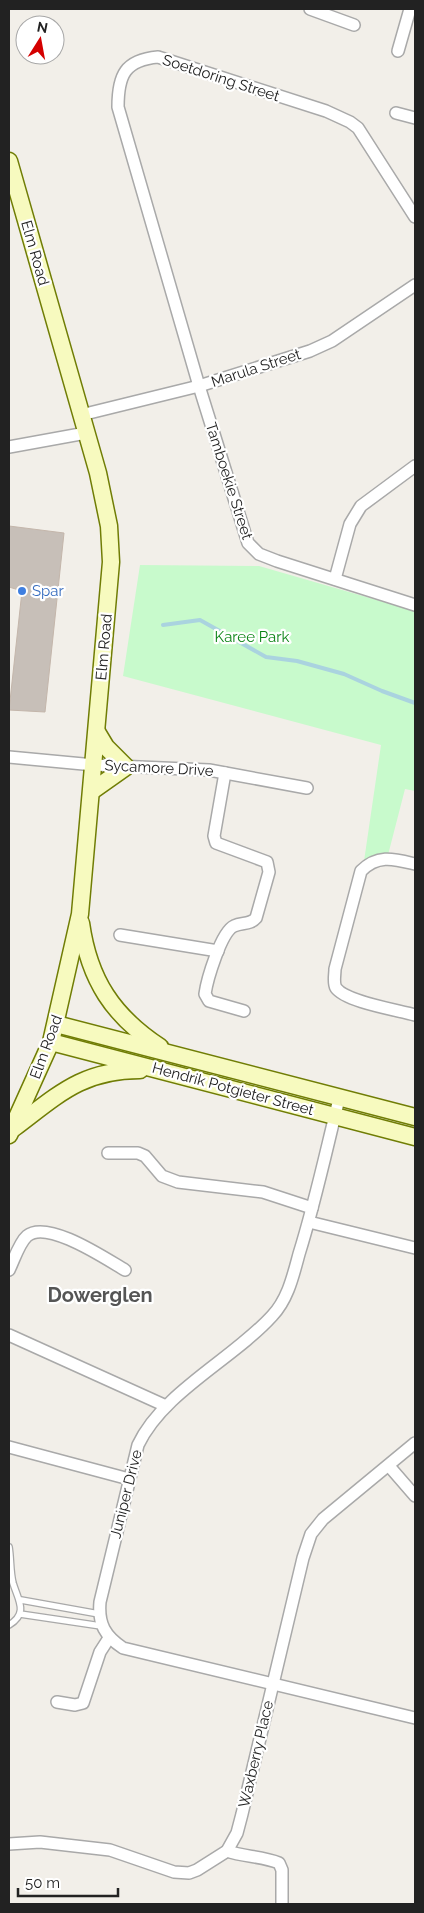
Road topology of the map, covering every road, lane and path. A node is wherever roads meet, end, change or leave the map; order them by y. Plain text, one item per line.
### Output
1 (310, 9) edge
2 (410, 9) edge
3 (354, 25) dead end
4 (398, 51) dead end
5 (396, 113) dead end
6 (415, 118) edge
7 (9, 161) edge
8 (11, 178) edge
9 (415, 217) edge
10 (415, 285) edge
11 (199, 386) junction
12 (81, 415) junction
13 (86, 433) junction
14 (9, 447) edge
15 (415, 466) edge
16 (335, 579) junction
17 (415, 605) edge
18 (97, 732) junction
19 (9, 757) edge
20 (94, 765) junction
21 (126, 767) junction
22 (225, 772) junction
23 (307, 788) dead end
24 (92, 791) junction
25 (415, 864) edge
26 (80, 914) junction
27 (120, 935) dead end
28 (218, 951) junction
29 (244, 1011) dead end
30 (415, 1015) edge
31 (56, 1024) junction
32 (51, 1042) junction
33 (169, 1053) junction
34 (172, 1072) junction
35 (339, 1099) junction
36 (334, 1116) junction
37 (415, 1118) edge
38 (10, 1132) edge
39 (415, 1137) edge
40 (108, 1153) dead end
41 (312, 1208) junction
42 (309, 1222) junction
43 (415, 1248) edge
44 (9, 1270) edge
45 (125, 1270) dead end
46 (9, 1335) edge
47 (166, 1406) junction
48 (415, 1443) edge
49 (9, 1447) edge
50 (389, 1466) junction
51 (129, 1479) junction
52 (415, 1496) edge
53 (9, 1546) edge
54 (21, 1600) junction
55 (20, 1614) junction
56 (99, 1614) junction
57 (9, 1625) edge
58 (101, 1626) junction
59 (109, 1638) junction
60 (272, 1684) junction
61 (57, 1702) dead end
62 (415, 1718) edge
63 (9, 1844) edge
64 (227, 1851) junction
65 (282, 1904) edge

1 - 3 street
2 - 4 street
5 - 6 street
7 - 8 street, Elm Road
8 - 12 street, Elm Road
9 - 11 street, Soetdoring Street
10 - 11 street, Marula Street
11 - 12 street, Marula Street
11 - 16 street, Tamboekie Street
12 - 13 street, Elm Road
13 - 14 street
13 - 18 street, Elm Road
15 - 16 street
16 - 17 street, Tamboekie Street
18 - 20 street, Elm Road
18 - 21 street
19 - 20 street, Sycamore Drive
20 - 21 street, Sycamore Drive
20 - 24 street, Elm Road
21 - 22 street, Sycamore Drive
21 - 24 street
22 - 23 street, Sycamore Drive
22 - 28 street
24 - 26 street, Elm Road
25 - 30 street
26 - 31 street, Elm Road
26 - 33 street
27 - 28 street
28 - 29 street
31 - 32 street, Elm Road
31 - 33 street, Hendrik Potgieter Street
32 - 34 street, Hendrik Potgieter Street
32 - 38 street, Elm Road
33 - 35 street, Hendrik Potgieter Street
34 - 36 street, Hendrik Potgieter Street
34 - 38 street
35 - 36 street, Juniper Drive
35 - 37 street, Hendrik Potgieter Street
36 - 39 street, Hendrik Potgieter Street
36 - 41 street, Juniper Drive
40 - 41 street
41 - 42 street, Juniper Drive
42 - 43 street
42 - 47 street, Juniper Drive
44 - 45 street
46 - 47 street
47 - 51 street, Juniper Drive
48 - 50 street, Waxberry Place
49 - 51 street
50 - 52 street
50 - 60 street, Waxberry Place
51 - 56 street, Juniper Drive
53 - 54 lane
54 - 55 lane
54 - 56 lane
55 - 57 lane
55 - 58 lane
56 - 58 street, Juniper Drive
58 - 59 street, Juniper Drive
59 - 60 street, Juniper Drive
59 - 61 street
60 - 62 street, Juniper Drive
60 - 64 street, Waxberry Place
63 - 64 street
64 - 65 street

